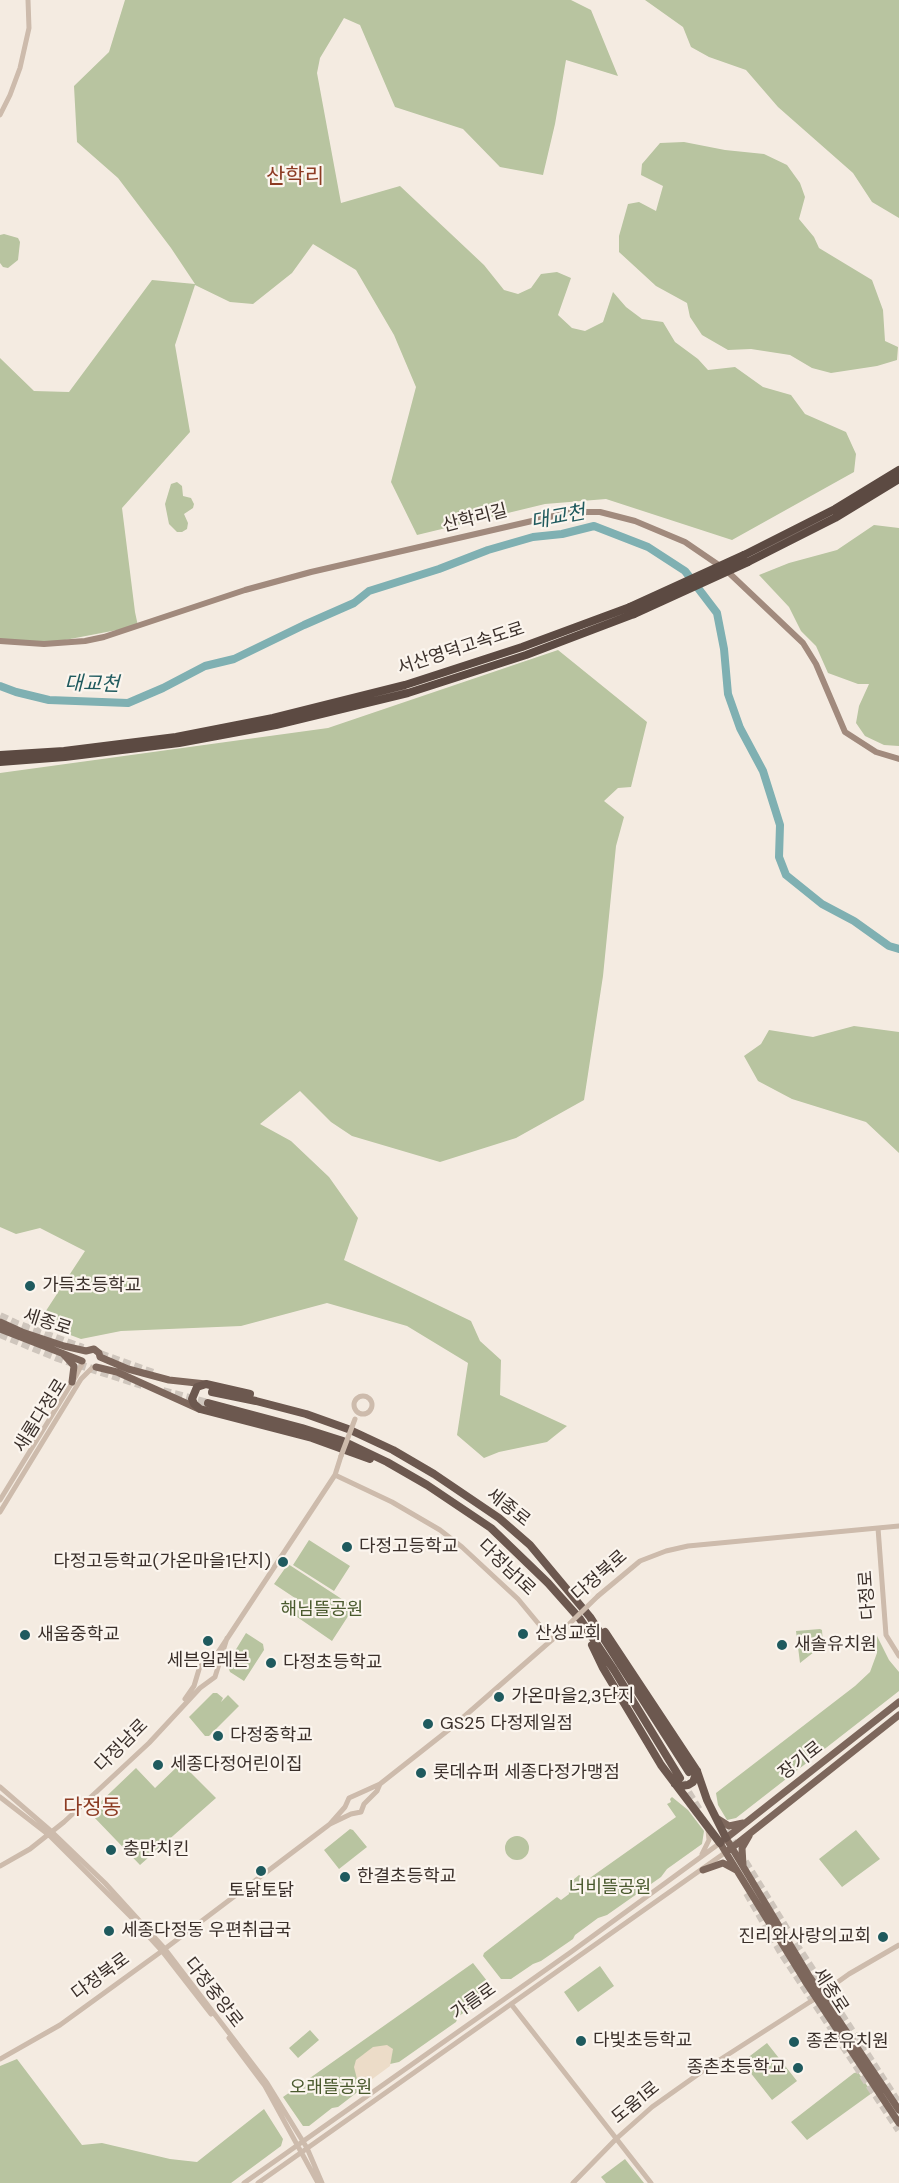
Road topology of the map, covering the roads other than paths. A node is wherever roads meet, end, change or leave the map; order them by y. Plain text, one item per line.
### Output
1 (28, 0) edge
2 (0, 115) edge
3 (899, 470) edge
4 (899, 479) edge
5 (746, 558) junction
6 (632, 610) junction
7 (0, 641) edge
8 (0, 755) edge
9 (899, 759) edge
10 (0, 762) edge
11 (0, 1322) edge
12 (0, 1329) edge
13 (86, 1351) junction
14 (62, 1353) junction
15 (100, 1357) junction
16 (82, 1362) junction
17 (94, 1367) junction
18 (72, 1382) junction
19 (206, 1384) junction
20 (212, 1392) tunnel mouth
21 (208, 1402) tunnel mouth
22 (200, 1409) junction
23 (359, 1413) dead end
24 (335, 1474) junction
25 (407, 1474) junction
26 (434, 1474) junction
27 (0, 1500) edge
28 (0, 1512) edge
29 (899, 1526) edge
30 (878, 1528) junction
31 (227, 1638) junction
32 (552, 1640) junction
33 (899, 1656) edge
34 (208, 1663) junction
35 (216, 1669) junction
36 (198, 1676) junction
37 (207, 1681) junction
38 (899, 1702) edge
39 (177, 1710) junction
40 (899, 1715) edge
41 (693, 1771) junction
42 (677, 1781) junction
43 (380, 1784) junction
44 (0, 1787) edge
45 (356, 1796) junction
46 (0, 1797) edge
47 (364, 1804) junction
48 (345, 1807) junction
49 (351, 1814) junction
50 (714, 1815) junction
51 (753, 1818) junction
52 (703, 1820) junction
53 (330, 1824) junction
54 (758, 1827) junction
55 (50, 1833) junction
56 (723, 1840) junction
57 (729, 1850) junction
58 (692, 1865) junction
59 (0, 1866) edge
60 (741, 1869) junction
61 (703, 1870) junction
62 (899, 1945) edge
63 (163, 1950) junction
64 (818, 1996) junction
65 (511, 2004) junction
66 (0, 2060) edge
67 (899, 2110) edge
68 (899, 2123) edge
69 (616, 2139) junction
70 (303, 2141) junction
71 (297, 2145) junction
72 (307, 2148) junction
73 (301, 2152) junction
74 (244, 2183) edge
75 (258, 2183) edge
76 (320, 2183) edge
77 (573, 2183) edge
78 (651, 2183) edge

1 - 2 street
3 - 5 highway, 서산영덕고속도로
4 - 5 highway, 서산영덕고속도로
5 - 6 highway, 서산영덕고속도로, bridge
6 - 8 highway, 서산영덕고속도로
6 - 10 highway, 서산영덕고속도로
7 - 9 main road, 산학리길
11 - 13 main road, 세종로
12 - 14 main road, 세종로
13 - 15 main road
13 - 16 main road
14 - 16 main road, 세종로
14 - 18 main road
15 - 17 main road
15 - 19 main road
16 - 17 main road
16 - 18 street, 새롬다정로
17 - 22 main road
17 - 28 street, 새롬다정로
18 - 27 street, 새롬다정로
19 - 22 highway
19 - 26 highway
20 - 26 highway, 세종로
21 - 25 highway, 세종로
22 - 25 highway
23 - 24 street, bridge
24 - 31 street
24 - 32 street, 다정남1로
25 - 42 highway, 세종로
26 - 41 highway, 세종로
29 - 30 street, 다정북로
30 - 32 street, 다정북로, bridge
30 - 33 street, 다정로
31 - 34 street
31 - 35 street
32 - 43 street, 다정북로
34 - 35 street
34 - 36 street
35 - 37 street
36 - 37 street
36 - 39 street
37 - 39 street
38 - 51 main road, 장기로
39 - 55 street, 다정남로
40 - 54 main road, 장기로
41 - 42 highway
41 - 50 highway, 세종로
42 - 52 highway, 세종로
43 - 45 street
43 - 47 street
44 - 55 street, 다정중앙로
45 - 47 street
45 - 48 street
46 - 55 street, 다정중앙로
47 - 49 street
48 - 49 street
48 - 53 street
49 - 53 street
50 - 51 main road
50 - 56 highway, 세종로
51 - 56 main road, 장기로
52 - 56 highway, 세종로
52 - 58 street
53 - 63 street, 다정북로
54 - 57 main road, 장기로
54 - 60 main road
55 - 59 street, 다정남로
55 - 63 street, 다정중앙로
56 - 57 main road, 세종로
56 - 58 street, 가름로
57 - 60 main road, 세종로
57 - 61 street, 가름로
58 - 70 street, 가름로
60 - 61 main road
60 - 64 main road, 세종로
61 - 65 street, 가름로
62 - 64 street, 도움1로
63 - 66 street, 다정북로
63 - 70 street, 다정중앙로
63 - 71 street, 다정중앙로
64 - 67 main road, 세종로
64 - 68 main road, 세종로
64 - 69 street, 도움1로
65 - 69 street
65 - 72 street, 가름로
69 - 77 street, 도움1로
69 - 78 street
70 - 71 street, 가름로
70 - 72 street, 다정중앙로
71 - 73 street, 다정중앙로
71 - 74 street, 가름로
72 - 73 street, 가름로
72 - 76 street, 다정중앙로
73 - 75 street, 가름로
73 - 76 street, 다정중앙로

